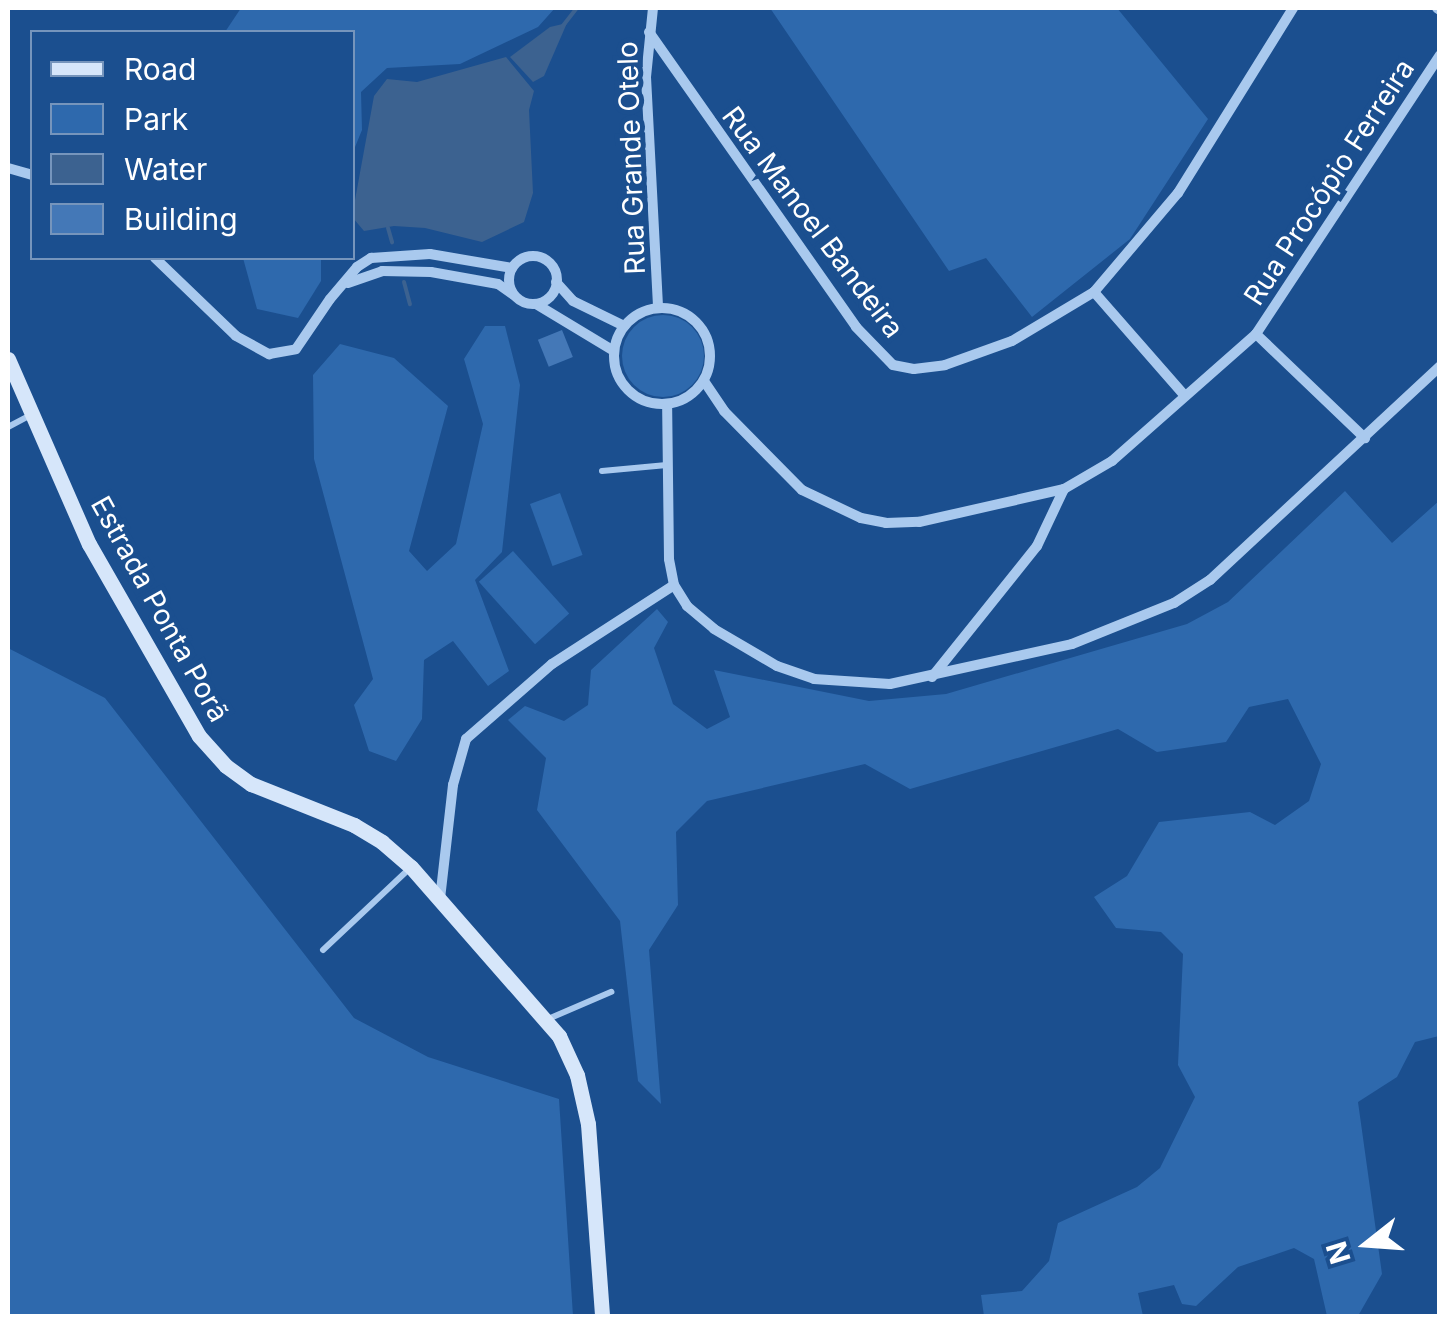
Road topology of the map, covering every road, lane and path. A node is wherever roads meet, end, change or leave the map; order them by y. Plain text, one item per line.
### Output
1 (653, 8) edge
2 (1293, 8) edge
3 (649, 32) junction
4 (1440, 54) edge
5 (157, 260) edge
6 (512, 268) junction
7 (556, 282) junction
8 (347, 284) junction
9 (1094, 292) junction
10 (514, 296) junction
11 (536, 304) junction
12 (658, 308) junction
13 (624, 326) junction
14 (1256, 334) junction
15 (614, 351) junction
16 (8, 359) edge
17 (1440, 366) edge
18 (704, 381) junction
19 (1185, 396) junction
20 (667, 405) junction
21 (32, 414) junction
22 (8, 427) edge
23 (1365, 438) junction
24 (668, 465) junction
25 (602, 471) dead end
26 (1064, 488) junction
27 (674, 585) junction
28 (932, 677) junction
29 (410, 867) junction
30 (440, 900) junction
31 (323, 950) dead end
32 (611, 992) dead end
33 (546, 1020) junction
34 (602, 1316) edge

1 - 3 street, Rua Grande Otelo
2 - 9 street, Rua Manoel Bandeira
3 - 9 street, Rua Manoel Bandeira
3 - 12 street, Rua Grande Otelo
4 - 14 street, Rua Procópio Ferreira
5 - 8 street
6 - 7 street
6 - 8 street
6 - 10 street
7 - 11 street
7 - 13 street
8 - 10 street
9 - 19 street
10 - 11 street
11 - 15 street
12 - 13 street
12 - 18 street
13 - 15 street
14 - 19 street, Rua Procópio Ferreira
14 - 23 street
15 - 20 street
16 - 21 main road, Estrada Ponta Porã
17 - 23 street
18 - 20 street
18 - 26 street, Rua Procópio Ferreira
19 - 26 street, Rua Procópio Ferreira
20 - 24 street
21 - 22 lane
21 - 29 main road, Estrada Ponta Porã
23 - 28 street
24 - 25 lane
24 - 27 street
26 - 28 street
27 - 28 street
27 - 30 street
29 - 30 main road, Estrada Ponta Porã
29 - 31 lane
30 - 33 main road, Estrada Ponta Porã
32 - 33 lane
33 - 34 main road, Estrada Ponta Porã

